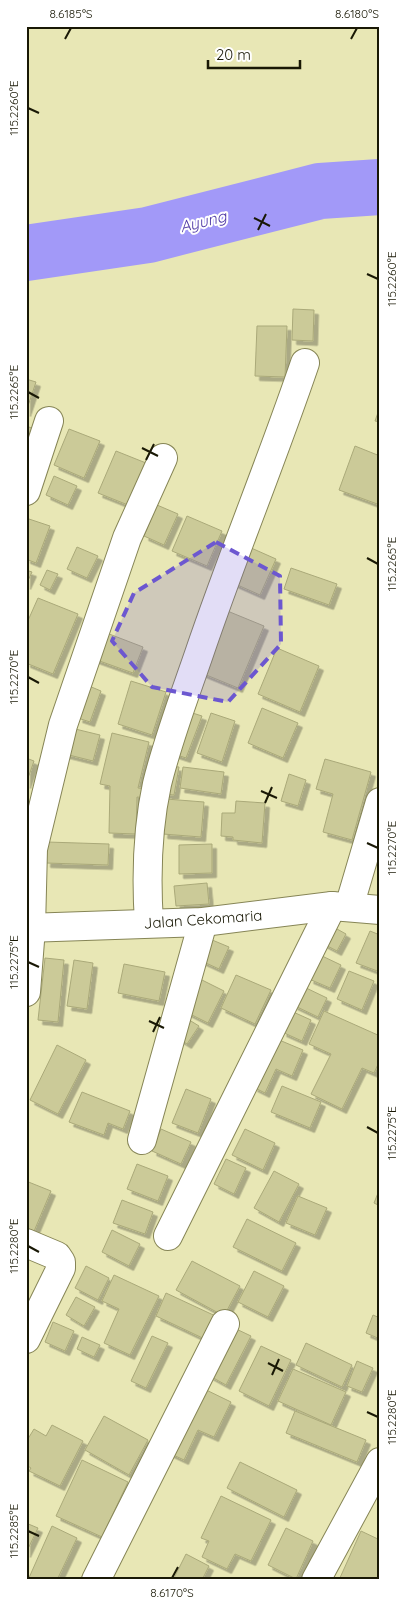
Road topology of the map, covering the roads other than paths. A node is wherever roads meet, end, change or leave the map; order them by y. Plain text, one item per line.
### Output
1 (305, 363) dead end
2 (49, 421) dead end
3 (163, 458) dead end
4 (26, 491) edge
5 (380, 802) edge
6 (340, 906) junction
7 (380, 910) edge
8 (203, 922) junction
9 (149, 923) junction
10 (29, 928) edge
11 (26, 992) edge
12 (142, 1140) dead end
13 (168, 1236) dead end
14 (26, 1243) edge
15 (225, 1324) dead end
16 (26, 1339) edge
17 (380, 1462) edge
18 (369, 1502) edge
19 (96, 1580) edge
20 (316, 1580) edge

1 - 9 street
2 - 4 street
3 - 10 street
5 - 6 street
6 - 7 street, Jalan Cekomaria
6 - 8 street, Jalan Cekomaria
6 - 13 street
8 - 9 street, Jalan Cekomaria
8 - 12 street
9 - 10 street, Jalan Cekomaria
10 - 11 street
14 - 16 street
15 - 19 street
17 - 18 street
18 - 20 street

